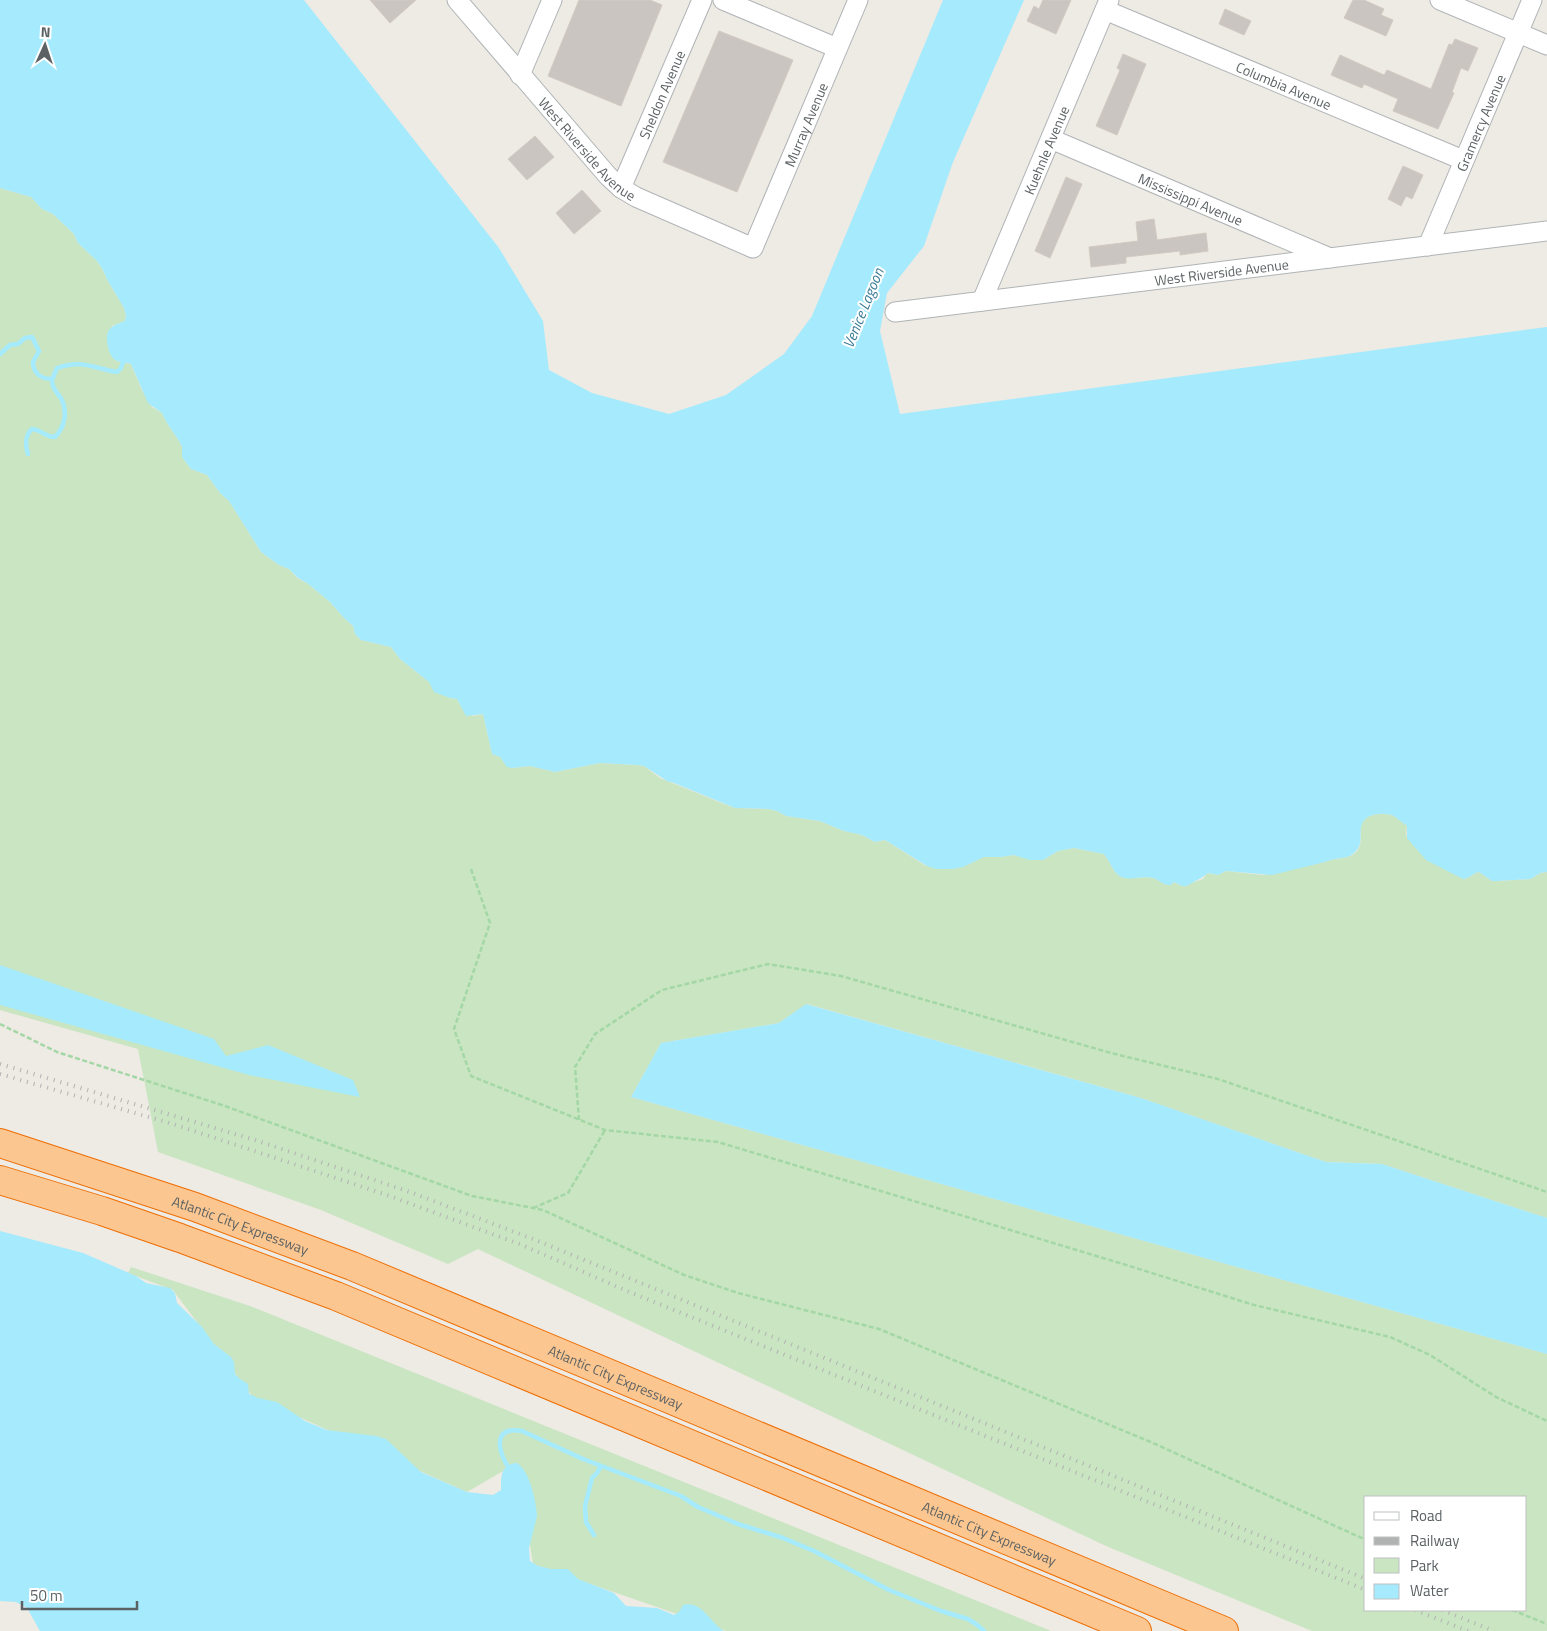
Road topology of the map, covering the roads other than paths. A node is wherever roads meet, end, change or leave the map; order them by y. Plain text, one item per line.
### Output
1 (457, 0) edge
2 (552, 0) edge
3 (702, 0) edge
4 (723, 0) edge
5 (858, 0) edge
6 (1440, 0) edge
7 (1532, 0) edge
8 (1107, 5) edge
9 (1518, 33) junction
10 (1547, 45) edge
11 (837, 48) junction
12 (520, 75) junction
13 (1051, 139) junction
14 (1463, 160) junction
15 (621, 188) junction
16 (1547, 231) edge
17 (1428, 246) junction
18 (753, 248) joint
19 (1332, 258) junction
20 (982, 301) junction
21 (895, 312) dead end
22 (0, 1143) edge
23 (0, 1180) edge
24 (1136, 1631) edge
25 (1224, 1631) edge

1 - 12 street, West Riverside Avenue
2 - 12 street
3 - 15 street, Sheldon Avenue
4 - 11 street
5 - 11 street, Murray Avenue
6 - 9 street
7 - 9 street, Gramercy Avenue
8 - 13 street, Kuehnle Avenue
8 - 14 street, Columbia Avenue
9 - 10 street
9 - 14 street, Gramercy Avenue
11 - 18 street, Murray Avenue
12 - 15 street, West Riverside Avenue
13 - 19 street, Mississippi Avenue
13 - 20 street, Kuehnle Avenue
14 - 17 street, Gramercy Avenue
15 - 18 street, West Riverside Avenue
16 - 17 street, West Riverside Avenue
17 - 19 street, West Riverside Avenue
19 - 20 street, West Riverside Avenue
20 - 21 street, West Riverside Avenue
22 - 25 highway, Atlantic City Expressway
23 - 24 highway

